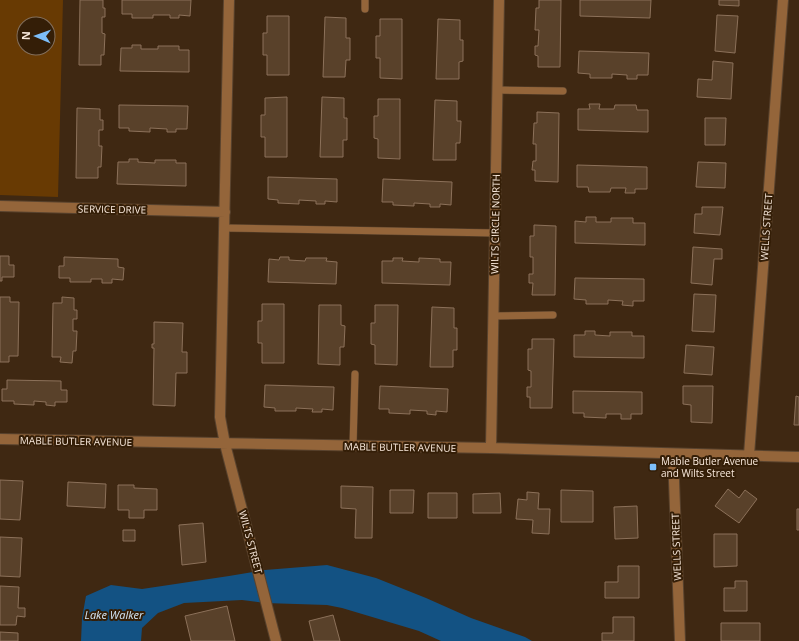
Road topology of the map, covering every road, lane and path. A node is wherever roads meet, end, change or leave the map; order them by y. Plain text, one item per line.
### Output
1 (229, 0) edge
2 (365, 0) edge
3 (499, 0) edge
4 (783, 0) edge
5 (365, 9) dead end
6 (498, 90) junction
7 (563, 91) dead end
8 (0, 206) edge
9 (225, 212) junction
10 (224, 228) junction
11 (495, 233) junction
12 (553, 315) dead end
13 (494, 316) junction
14 (355, 374) dead end
15 (0, 439) edge
16 (225, 444) junction
17 (353, 446) junction
18 (491, 448) junction
19 (673, 454) junction
20 (749, 455) junction
21 (799, 457) edge
22 (276, 641) edge
23 (680, 641) edge

1 - 9 street
2 - 5 lane
3 - 6 street, WILTS CIRCLE NORTH
4 - 20 street, WELLS STREET
6 - 7 lane
6 - 11 street, WILTS CIRCLE NORTH
8 - 9 street, SERVICE DRIVE
9 - 10 street
10 - 11 lane
10 - 16 street
11 - 13 street, WILTS CIRCLE NORTH
12 - 13 lane
13 - 18 street, WILTS CIRCLE NORTH
14 - 17 lane
15 - 16 street, MABLE BUTLER AVENUE
16 - 17 street, MABLE BUTLER AVENUE
16 - 22 street, WILTS STREET
17 - 18 street, MABLE BUTLER AVENUE
18 - 19 street, MABLE BUTLER AVENUE
19 - 20 street, MABLE BUTLER AVENUE
19 - 23 street, WELLS STREET
20 - 21 street, MABLE BUTLER AVENUE

